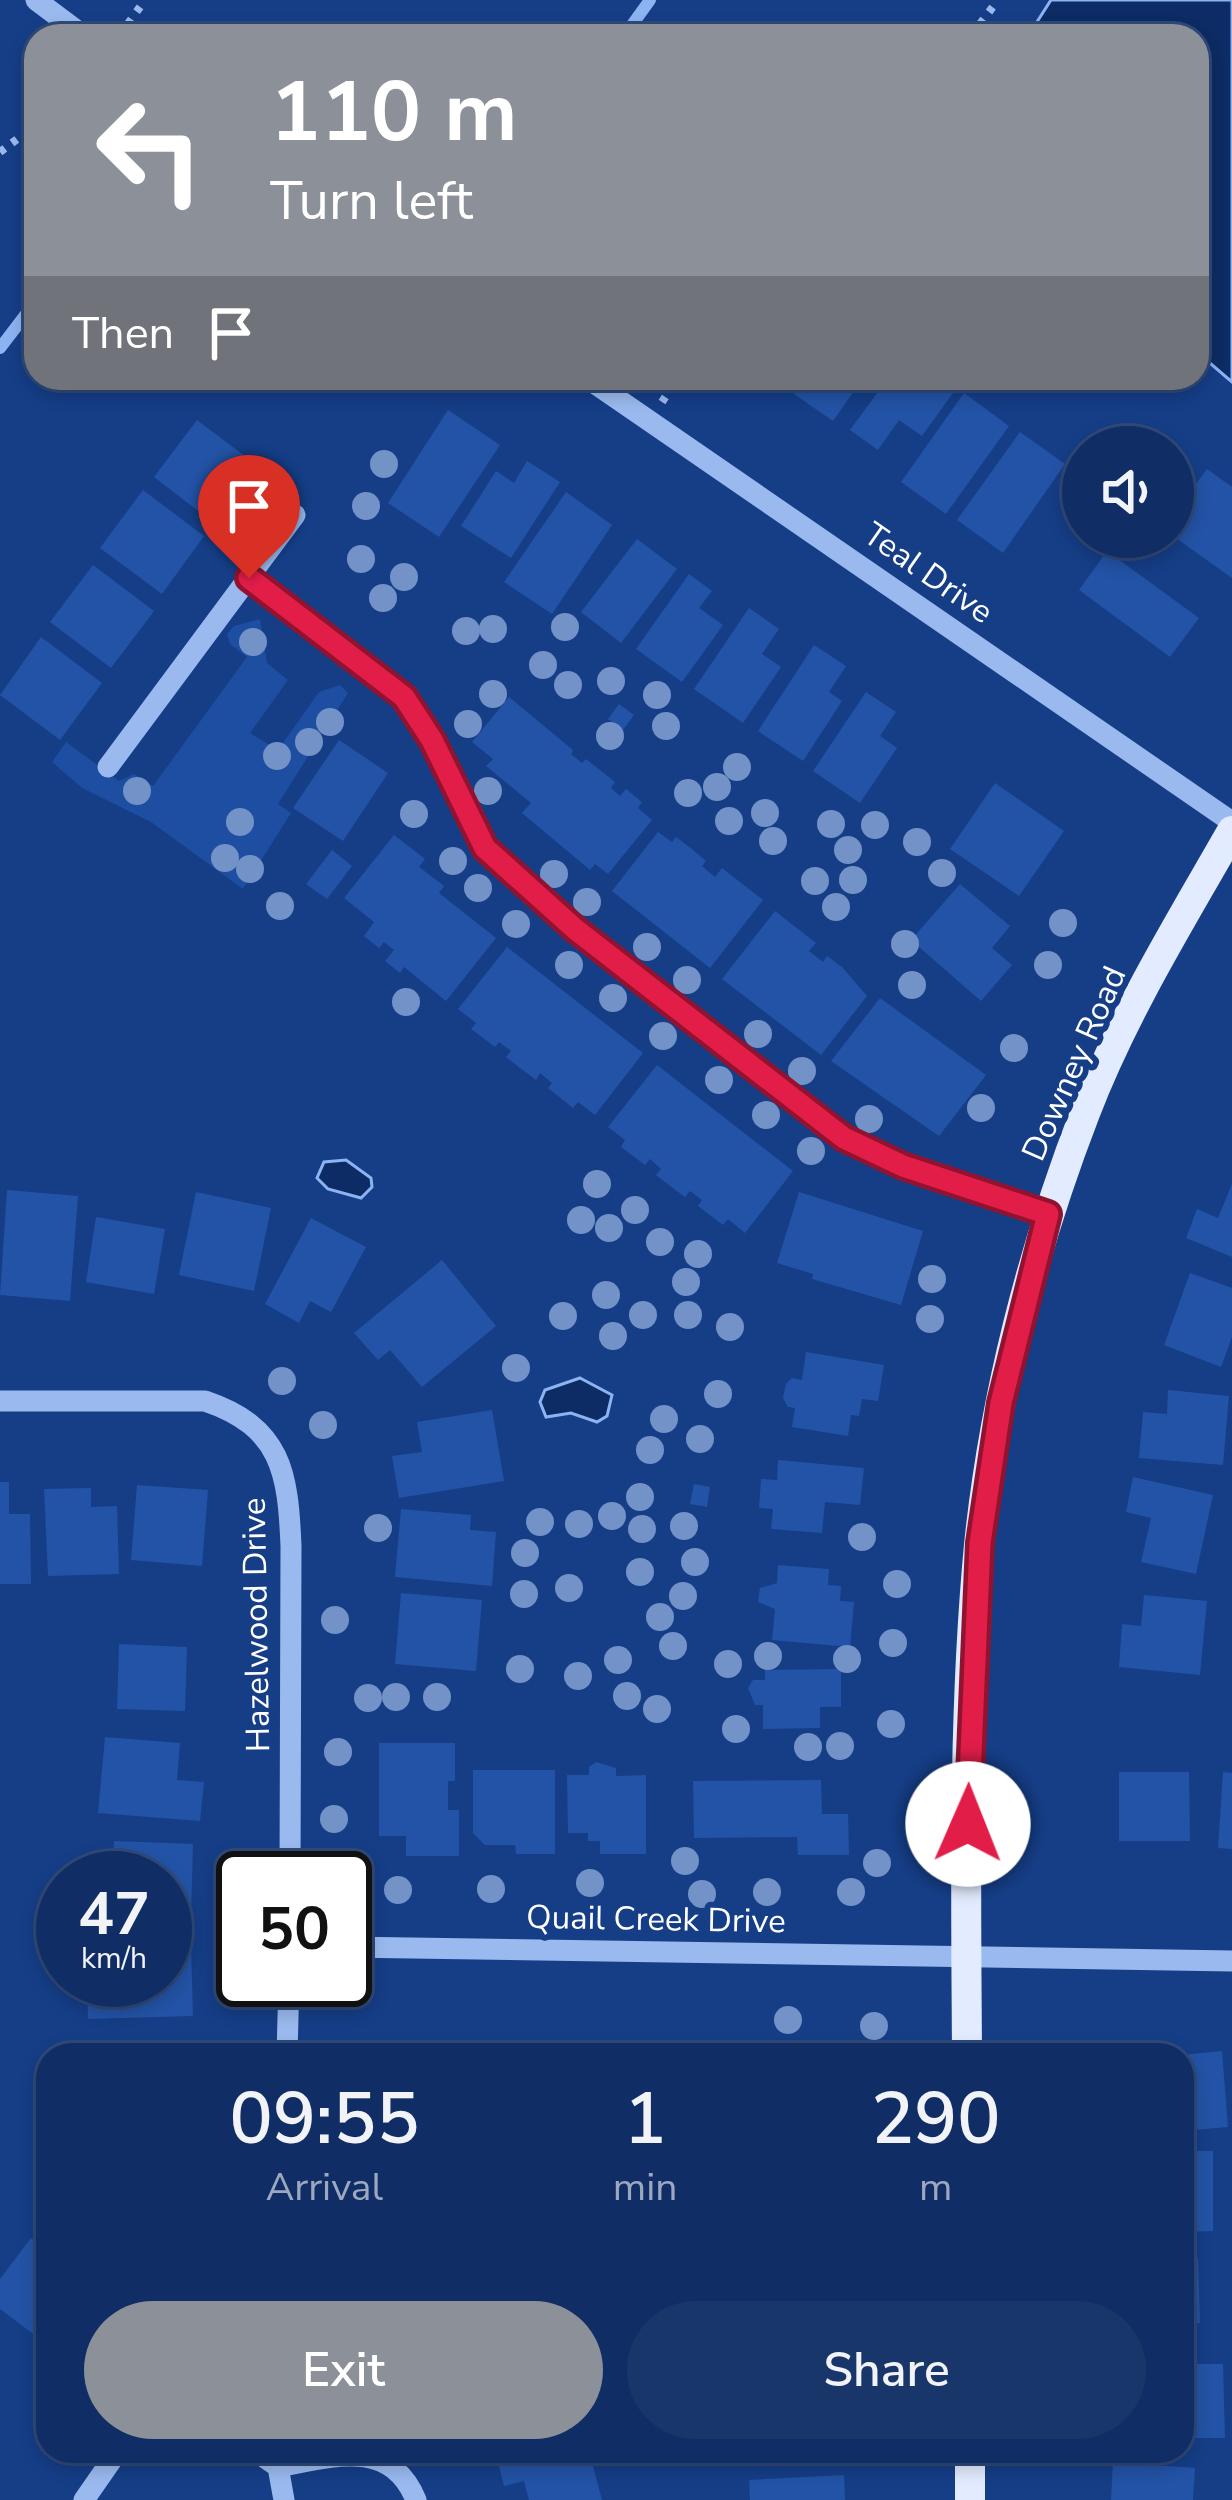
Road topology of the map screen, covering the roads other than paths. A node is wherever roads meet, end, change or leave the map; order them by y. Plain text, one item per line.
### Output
1 (36, 0) edge
2 (68, 24) edge
3 (604, 390) edge
4 (295, 514) dead end
5 (249, 578) junction
6 (108, 767) dead end
7 (1232, 826) edge
8 (1048, 1214) junction
9 (0, 1401) edge
10 (290, 1851) edge
11 (372, 1947) edge
12 (966, 1955) junction
13 (1232, 1961) edge
14 (288, 2007) edge
15 (287, 2043) edge
16 (967, 2043) edge
17 (110, 2463) edge
18 (272, 2463) edge
19 (299, 2463) edge
20 (382, 2463) edge
21 (970, 2463) edge
22 (278, 2467) junction
23 (84, 2500) edge
24 (284, 2500) edge
25 (416, 2500) edge
26 (970, 2500) edge

1 - 2 street
3 - 7 street, Teal Drive
4 - 5 street
5 - 6 street
5 - 8 street
7 - 8 main road, Downey Road
8 - 12 main road, Downey Road
9 - 10 street, Hazelwood Drive
11 - 12 street, Quail Creek Drive
12 - 13 street, Quail Creek Drive
12 - 16 main road, Downey Road
14 - 15 street
17 - 23 street
18 - 22 street
19 - 22 street
20 - 25 street
21 - 26 main road
22 - 24 street

